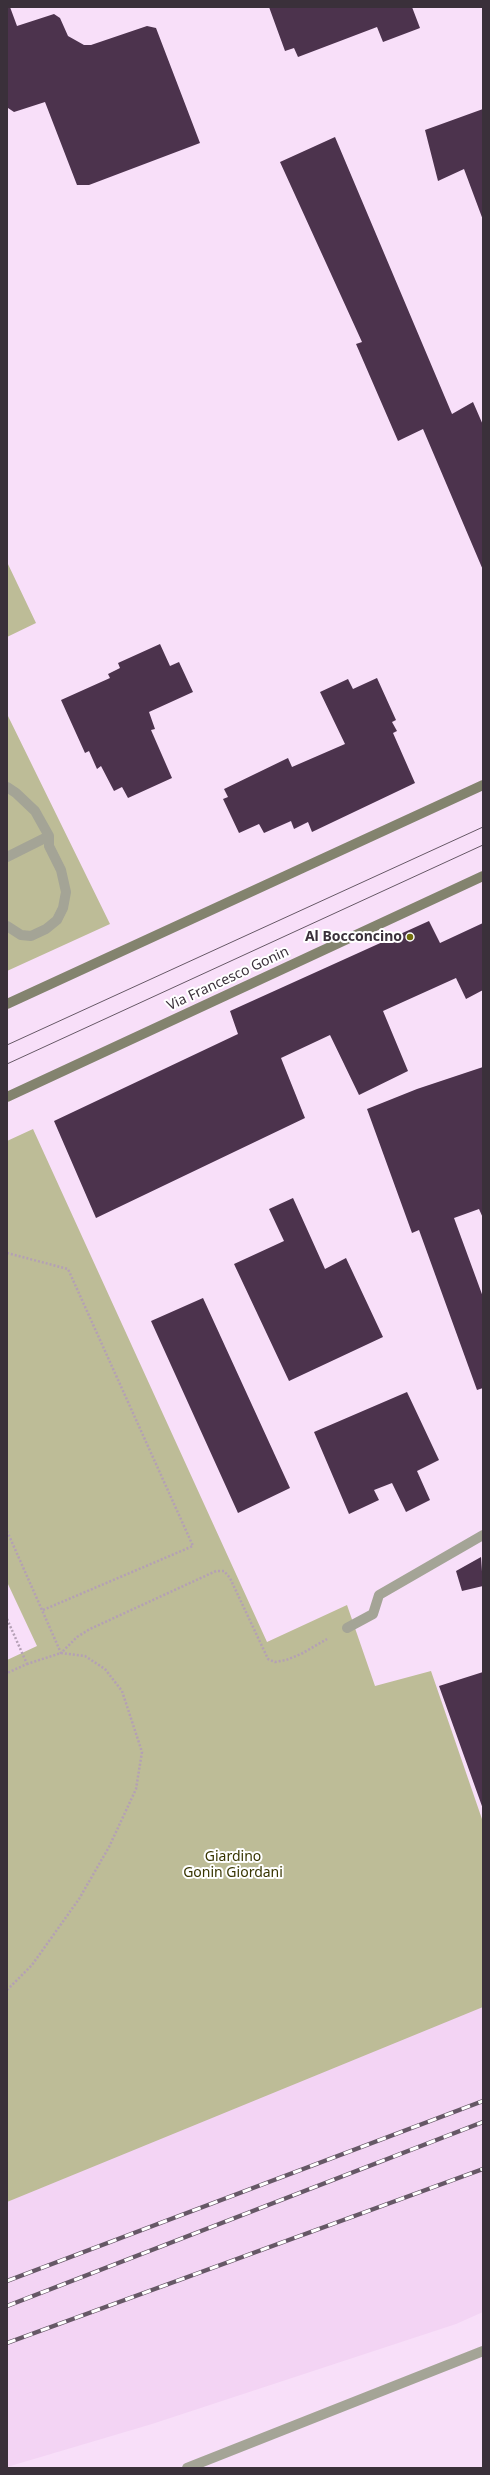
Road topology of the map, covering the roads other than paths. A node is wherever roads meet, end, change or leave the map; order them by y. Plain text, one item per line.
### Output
1 (483, 785) edge
2 (7, 787) edge
3 (49, 836) junction
4 (7, 857) edge
5 (483, 876) edge
6 (7, 926) edge
7 (7, 1004) edge
8 (7, 1096) edge
9 (483, 1535) edge
10 (347, 1628) road end
11 (483, 2351) edge
12 (187, 2468) edge

1 - 7 street
2 - 3 street
3 - 4 street
3 - 6 street
5 - 8 street, Via Francesco Gonin
9 - 10 street
11 - 12 street

